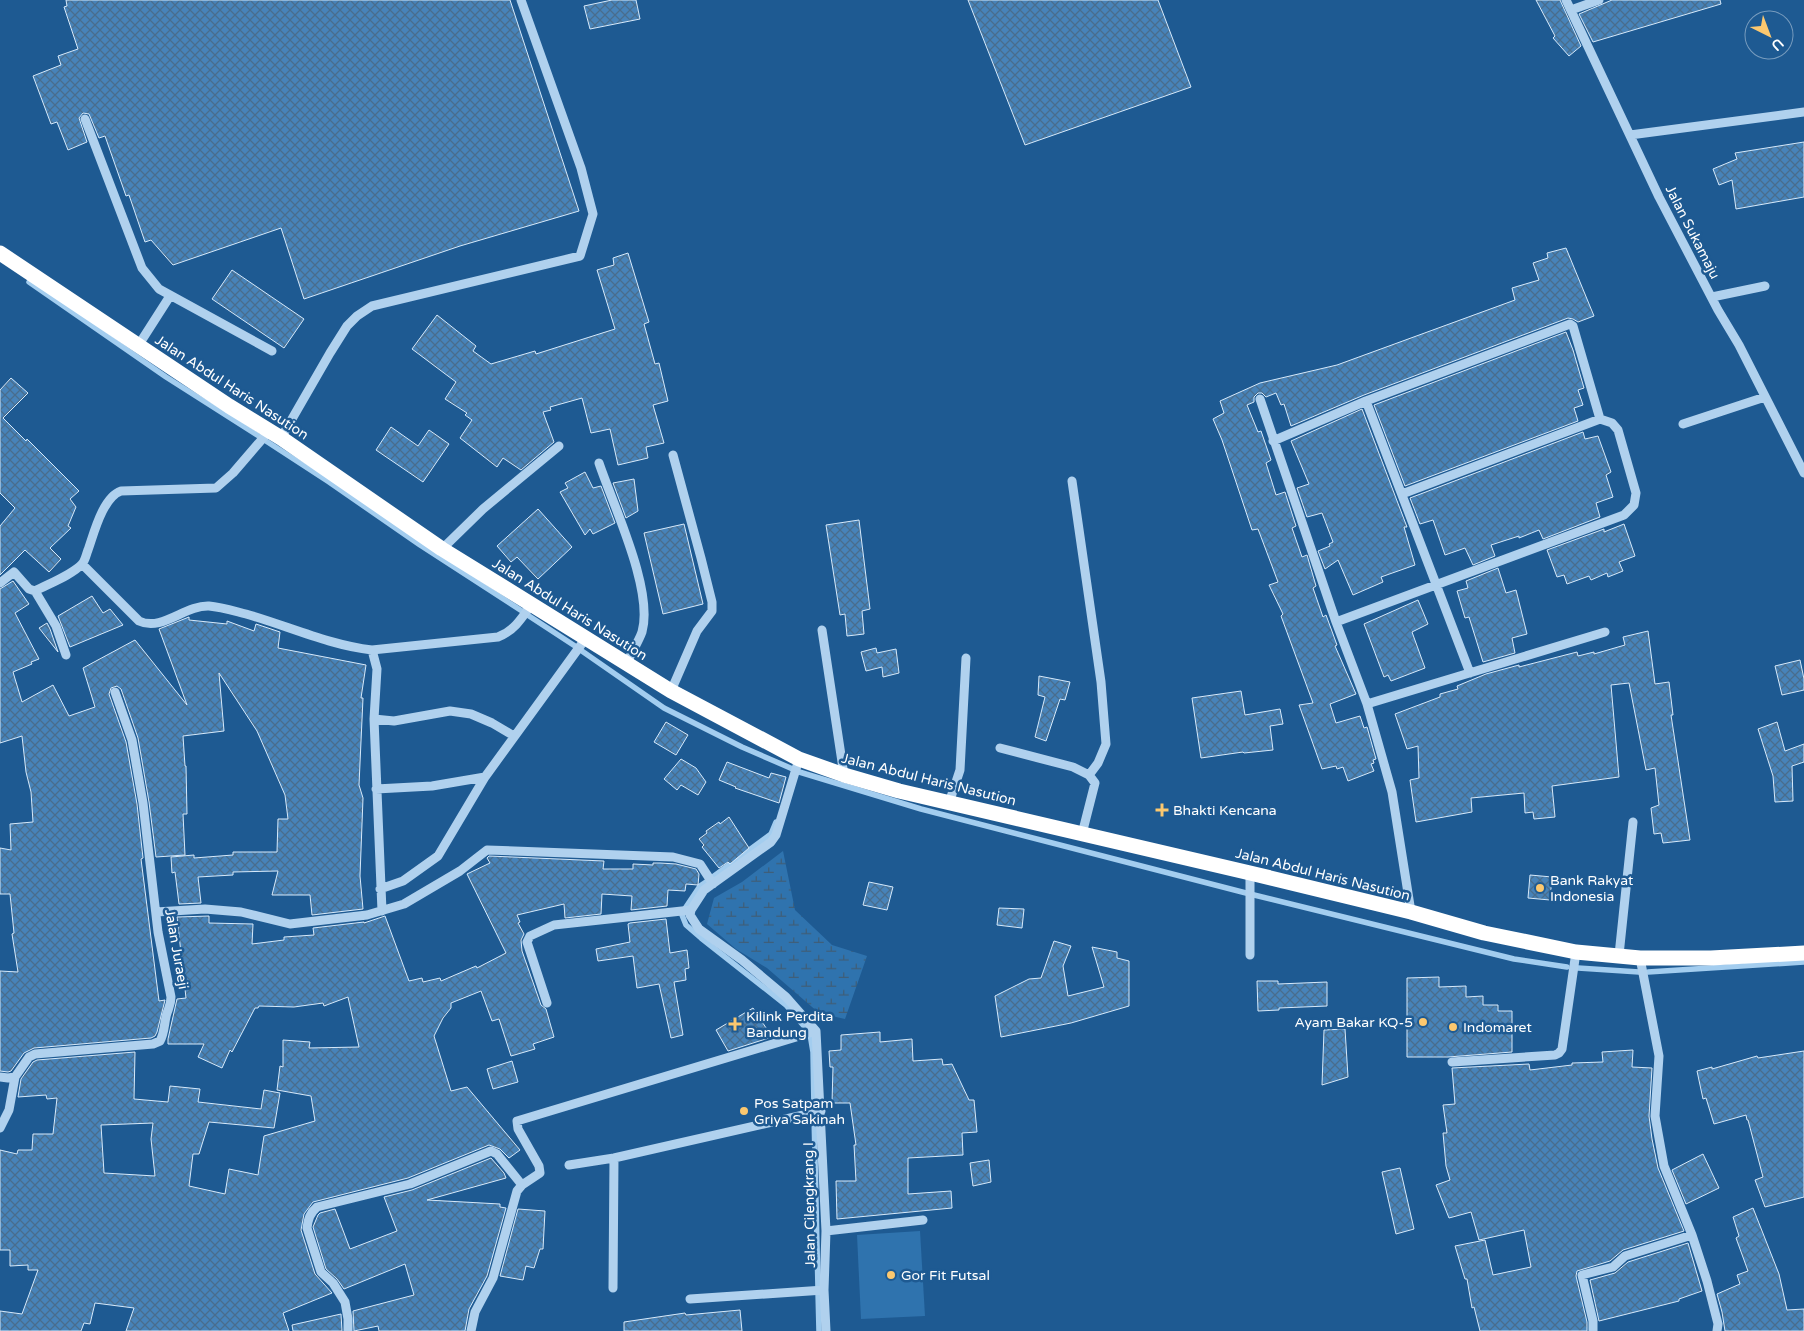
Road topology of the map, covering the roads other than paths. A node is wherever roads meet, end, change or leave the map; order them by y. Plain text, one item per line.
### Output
1 (521, 0) edge
2 (1566, 0) edge
3 (1599, 0) edge
4 (1571, 10) junction
5 (1804, 112) edge
6 (85, 119) dead end
7 (1630, 135) junction
8 (0, 253) edge
9 (1765, 286) dead end
10 (170, 296) junction
11 (1712, 298) junction
12 (138, 346) junction
13 (272, 351) dead end
14 (1765, 397) junction
15 (1260, 399) dead end
16 (1366, 401) junction
17 (1600, 419) junction
18 (1683, 424) dead end
19 (276, 434) junction
20 (1273, 441) junction
21 (559, 446) dead end
22 (673, 456) dead end
23 (599, 463) dead end
24 (1804, 473) edge
25 (1072, 481) dead end
26 (1402, 494) junction
27 (442, 549) junction
28 (82, 564) junction
29 (0, 583) edge
30 (1436, 584) junction
31 (34, 591) junction
32 (531, 605) junction
33 (1336, 622) junction
34 (822, 630) dead end
35 (1605, 632) dead end
36 (586, 638) junction
37 (372, 650) junction
38 (66, 655) dead end
39 (966, 658) dead end
40 (627, 663) junction
41 (1470, 673) junction
42 (671, 690) junction
43 (115, 692) dead end
44 (1367, 704) junction
45 (374, 719) junction
46 (514, 736) junction
47 (1000, 748) dead end
48 (799, 759) junction
49 (1089, 774) junction
50 (844, 775) junction
51 (485, 777) junction
52 (376, 789) junction
53 (949, 802) junction
54 (1633, 822) dead end
55 (1082, 834) junction
56 (1250, 873) junction
57 (713, 884) junction
58 (380, 889) junction
59 (691, 910) junction
60 (382, 911) junction
61 (156, 912) junction
62 (1411, 912) junction
63 (1576, 952) junction
64 (1804, 953) edge
65 (1250, 955) dead end
66 (1619, 955) junction
67 (1647, 958) junction
68 (547, 1003) dead end
69 (816, 1031) junction
70 (1452, 1062) dead end
71 (0, 1076) edge
72 (15, 1077) junction
73 (821, 1112) junction
74 (0, 1128) edge
75 (614, 1158) junction
76 (569, 1165) dead end
77 (522, 1185) junction
78 (923, 1220) dead end
79 (826, 1231) junction
80 (1692, 1235) junction
81 (613, 1288) dead end
82 (824, 1290) junction
83 (690, 1299) dead end
84 (348, 1331) edge
85 (471, 1331) edge
86 (826, 1331) edge
87 (1593, 1331) edge
88 (1717, 1331) edge

1 - 19 street
2 - 4 street, Jalan Sukamaju
3 - 4 street
4 - 7 street, Jalan Sukamaju
5 - 7 street
6 - 10 street
7 - 11 street, Jalan Sukamaju
8 - 12 highway, Jalan Abdul Haris Nasution
9 - 11 street
10 - 12 street
10 - 13 street
11 - 14 street, Jalan Sukamaju
12 - 19 highway, Jalan Abdul Haris Nasution
14 - 18 street
14 - 24 street, Jalan Sukamaju
15 - 20 street
16 - 17 street
16 - 20 street
16 - 26 street
17 - 26 street
17 - 30 street
19 - 27 highway, Jalan Abdul Haris Nasution
19 - 28 street
20 - 33 street
21 - 27 street
22 - 42 street
23 - 40 street
25 - 49 street
26 - 30 street
27 - 32 highway, Jalan Abdul Haris Nasution
28 - 31 street
28 - 37 street
29 - 31 street
30 - 33 street
30 - 41 street
31 - 38 street
32 - 36 highway, Jalan Abdul Haris Nasution
32 - 37 street
33 - 44 street
34 - 50 street
35 - 41 street
36 - 40 highway, Jalan Abdul Haris Nasution
36 - 46 street
37 - 45 street
39 - 53 street
40 - 42 highway, Jalan Abdul Haris Nasution
41 - 44 street
42 - 48 highway, Jalan Abdul Haris Nasution
43 - 61 street, Jalan Juraeji
44 - 62 street
45 - 46 street
45 - 52 street
46 - 51 street
47 - 49 street
48 - 50 highway, Jalan Abdul Haris Nasution
48 - 57 street
49 - 55 street
50 - 53 highway, Jalan Abdul Haris Nasution
51 - 52 street
51 - 58 street
52 - 58 street
53 - 55 highway, Jalan Abdul Haris Nasution
54 - 66 street
55 - 56 highway, Jalan Abdul Haris Nasution
56 - 62 highway, Jalan Abdul Haris Nasution
56 - 65 street
57 - 59 street
57 - 60 street
58 - 60 street
59 - 68 street
59 - 69 street
60 - 61 street
61 - 72 street, Jalan Juraeji
62 - 63 highway, Jalan Abdul Haris Nasution
63 - 66 highway, Jalan Abdul Haris Nasution
63 - 70 street
64 - 67 highway, Jalan Abdul Haris Nasution
66 - 67 highway, Jalan Abdul Haris Nasution
67 - 80 street
69 - 73 street, Jalan Cilengkrang I
69 - 77 street
71 - 72 street
72 - 74 street
73 - 75 street
73 - 79 street, Jalan Cilengkrang I
75 - 76 street
75 - 81 street
77 - 84 street
77 - 85 street
78 - 79 street
79 - 82 street, Jalan Cilengkrang I
80 - 87 street
80 - 88 street
82 - 83 street
82 - 86 street, Jalan Cilengkrang I

